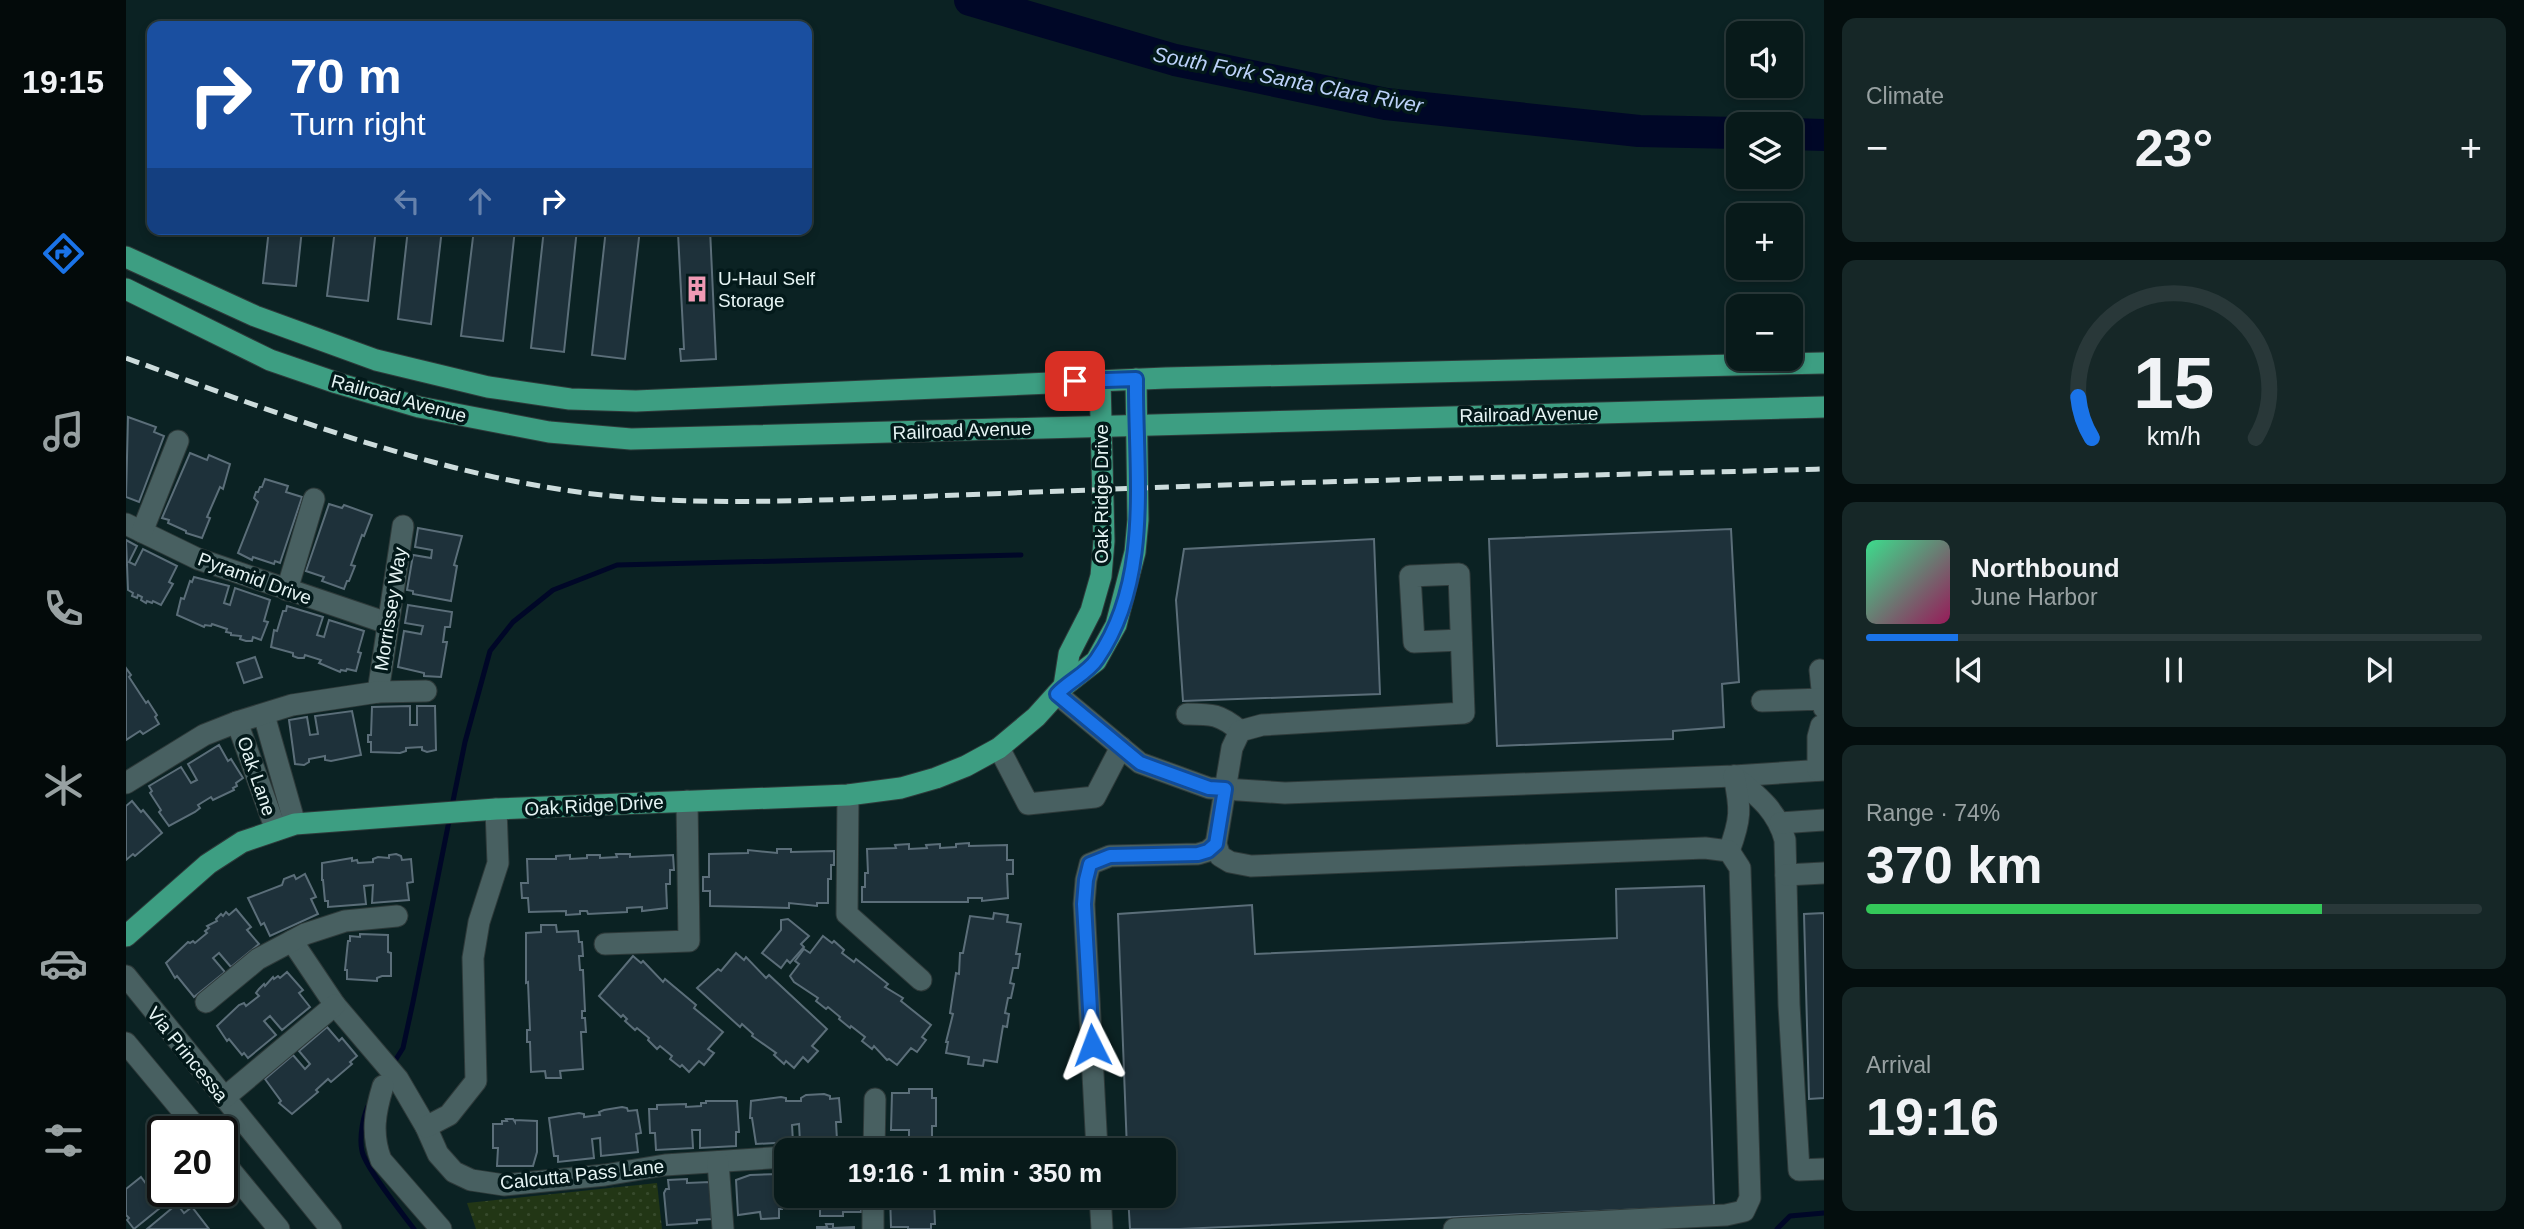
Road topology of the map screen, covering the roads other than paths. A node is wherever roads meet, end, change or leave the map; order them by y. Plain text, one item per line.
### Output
1 (126, 257) edge
2 (126, 289) edge
3 (1824, 363) edge
4 (1136, 379) junction
5 (1100, 380) junction
6 (1824, 407) edge
7 (1136, 424) junction
8 (1102, 426) junction
9 (178, 441) dead end
10 (314, 499) dead end
11 (403, 526) dead end
12 (134, 528) edge
13 (287, 590) junction
14 (387, 623) junction
15 (1461, 640) dead end
16 (1820, 670) dead end
17 (1061, 690) junction
18 (426, 691) dead end
19 (378, 692) junction
20 (1762, 701) dead end
21 (1823, 704) edge
22 (1187, 714) dead end
23 (264, 715) junction
24 (237, 722) junction
25 (1824, 725) edge
26 (1240, 731) junction
27 (1121, 747) junction
28 (999, 748) junction
29 (1821, 770) edge
30 (1734, 776) junction
31 (127, 780) edge
32 (1225, 789) junction
33 (848, 795) junction
34 (687, 801) junction
35 (496, 810) junction
36 (1824, 820) edge
37 (1780, 823) junction
38 (285, 827) junction
39 (1216, 844) junction
40 (1730, 851) junction
41 (1824, 873) edge
42 (1786, 874) junction
43 (397, 916) dead end
44 (126, 936) edge
45 (292, 941) junction
46 (605, 944) dead end
47 (126, 976) edge
48 (921, 980) dead end
49 (206, 1002) dead end
50 (335, 1005) junction
51 (126, 1043) edge
52 (390, 1083) junction
53 (224, 1098) junction
54 (875, 1099) dead end
55 (187, 1116) edge
56 (426, 1127) junction
57 (874, 1138) edge
58 (1096, 1138) edge
59 (774, 1158) edge
60 (718, 1162) junction
61 (1824, 1170) edge
62 (238, 1179) edge
63 (873, 1208) edge
64 (1101, 1208) edge
65 (1634, 1224) edge
66 (279, 1229) edge
67 (331, 1229) edge
68 (441, 1229) edge
69 (723, 1229) edge
70 (873, 1229) edge
71 (1102, 1229) edge
72 (1454, 1229) edge

1 - 5 main road, Railroad Avenue
2 - 8 main road, Railroad Avenue
3 - 4 main road, Railroad Avenue
4 - 5 main road, Railroad Avenue
4 - 7 main road, Oak Ridge Drive
5 - 8 main road, Oak Ridge Drive
6 - 7 main road, Railroad Avenue
7 - 8 main road, Railroad Avenue
7 - 17 main road, Oak Ridge Drive
8 - 17 main road, Oak Ridge Drive
9 - 12 street
10 - 13 street
11 - 14 street, Morrissey Way
12 - 13 street, Pyramid Drive
13 - 14 street, Pyramid Drive
14 - 19 street, Morrissey Way
15 - 26 street
16 - 21 street
17 - 27 street
17 - 28 main road, Oak Ridge Drive
18 - 19 street
19 - 23 street
20 - 21 street
22 - 26 street
23 - 24 street
23 - 38 street, Oak Lane
24 - 31 street
24 - 38 street, Oak Lane
25 - 29 street
26 - 32 street
27 - 28 street
27 - 32 street
28 - 33 main road, Oak Ridge Drive
29 - 30 street
30 - 32 street
30 - 37 street
30 - 40 street
32 - 39 street
33 - 34 main road, Oak Ridge Drive
33 - 48 street
34 - 35 main road, Oak Ridge Drive
34 - 46 street
35 - 38 main road, Oak Ridge Drive
35 - 56 street
36 - 37 street
37 - 42 street
38 - 44 main road, Oak Ridge Drive
39 - 40 street
39 - 58 street
40 - 65 street
41 - 42 street
42 - 61 street
43 - 45 street
45 - 49 street
45 - 50 street, Calcutta Pass Lane
47 - 53 street, Via Princessa
50 - 52 street, Calcutta Pass Lane
50 - 53 street
51 - 55 street, Via Princessa
52 - 56 street, Calcutta Pass Lane
52 - 68 street
53 - 67 street, Via Princessa
54 - 57 street
56 - 60 street, Calcutta Pass Lane
59 - 60 street, Calcutta Pass Lane
60 - 69 street
62 - 66 street
63 - 70 street
64 - 71 street
65 - 72 street

